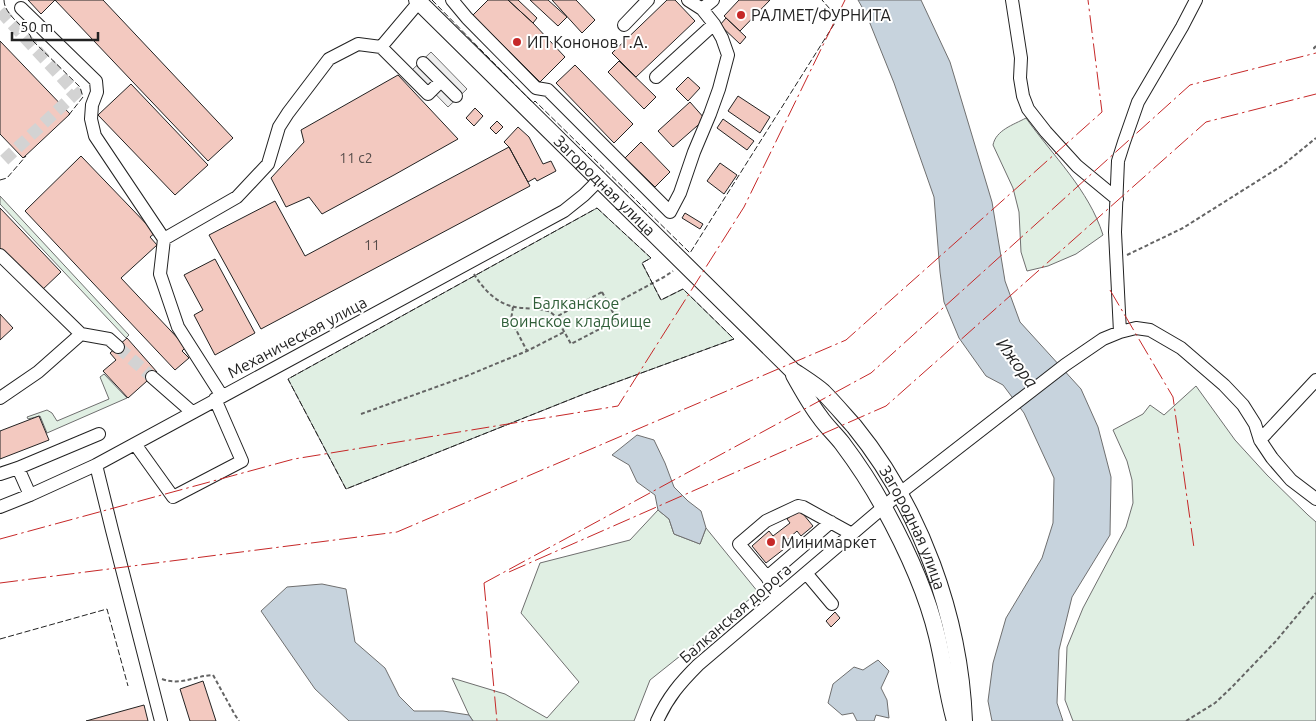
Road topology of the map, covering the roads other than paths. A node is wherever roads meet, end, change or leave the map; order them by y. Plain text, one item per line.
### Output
1 (452, 0) edge
2 (648, 0) edge
3 (688, 0) edge
4 (713, 0) edge
5 (1012, 0) edge
6 (1196, 0) edge
7 (418, 1) edge
8 (21, 8) dead end
9 (702, 9) junction
10 (714, 24) junction
11 (624, 25) dead end
12 (381, 47) junction
13 (423, 63) dead end
14 (656, 77) dead end
15 (441, 81) junction
16 (456, 96) dead end
17 (600, 180) junction
18 (1117, 198) junction
19 (164, 239) junction
20 (0, 255) edge
21 (1120, 332) junction
22 (81, 334) junction
23 (118, 346) tunnel mouth
24 (792, 370) junction
25 (152, 377) tunnel mouth
26 (1316, 380) edge
27 (0, 398) edge
28 (218, 398) junction
29 (192, 412) junction
30 (99, 434) dead end
31 (1260, 440) junction
32 (135, 444) junction
33 (96, 465) junction
34 (18, 468) junction
35 (0, 474) edge
36 (900, 493) junction
37 (30, 495) junction
38 (1316, 499) edge
39 (0, 507) edge
40 (884, 507) junction
41 (830, 522) junction
42 (852, 534) junction
43 (806, 573) junction
44 (767, 576) junction
45 (778, 597) junction
46 (832, 604) dead end
47 (161, 721) edge
48 (657, 721) edge
49 (955, 721) edge
50 (964, 721) edge

1 - 10 street
2 - 11 street
3 - 9 street
4 - 9 street
5 - 18 street
6 - 18 street
7 - 12 street
7 - 17 main road, Загородная улица
8 - 19 street
9 - 10 street
10 - 14 street
12 - 15 street
12 - 19 street
13 - 15 street
15 - 16 street
17 - 24 main road, Загородная улица
17 - 28 street, Механическая улица
18 - 21 street
19 - 28 street
20 - 22 street
21 - 31 street
21 - 36 street, Балканская дорога
22 - 23 street
22 - 27 street
24 - 36 main road, Загородная улица
24 - 40 main road, Загородная улица
25 - 29 street
26 - 31 street
28 - 29 street, Механическая улица
28 - 32 street
29 - 32 street, Механическая улица
30 - 34 street
31 - 38 street
32 - 33 street, Механическая улица
33 - 37 street, Механическая улица
33 - 47 street
34 - 35 street
34 - 37 street
36 - 40 street, Балканская дорога
36 - 50 main road, Загородная улица
37 - 39 street, Механическая улица
40 - 42 street, Балканская дорога
40 - 49 main road, Загородная улица
41 - 42 street
41 - 44 street
41 - 44 street
42 - 43 street, Балканская дорога
43 - 45 street, Балканская дорога
43 - 46 street
44 - 45 street
45 - 48 street, Балканская дорога

